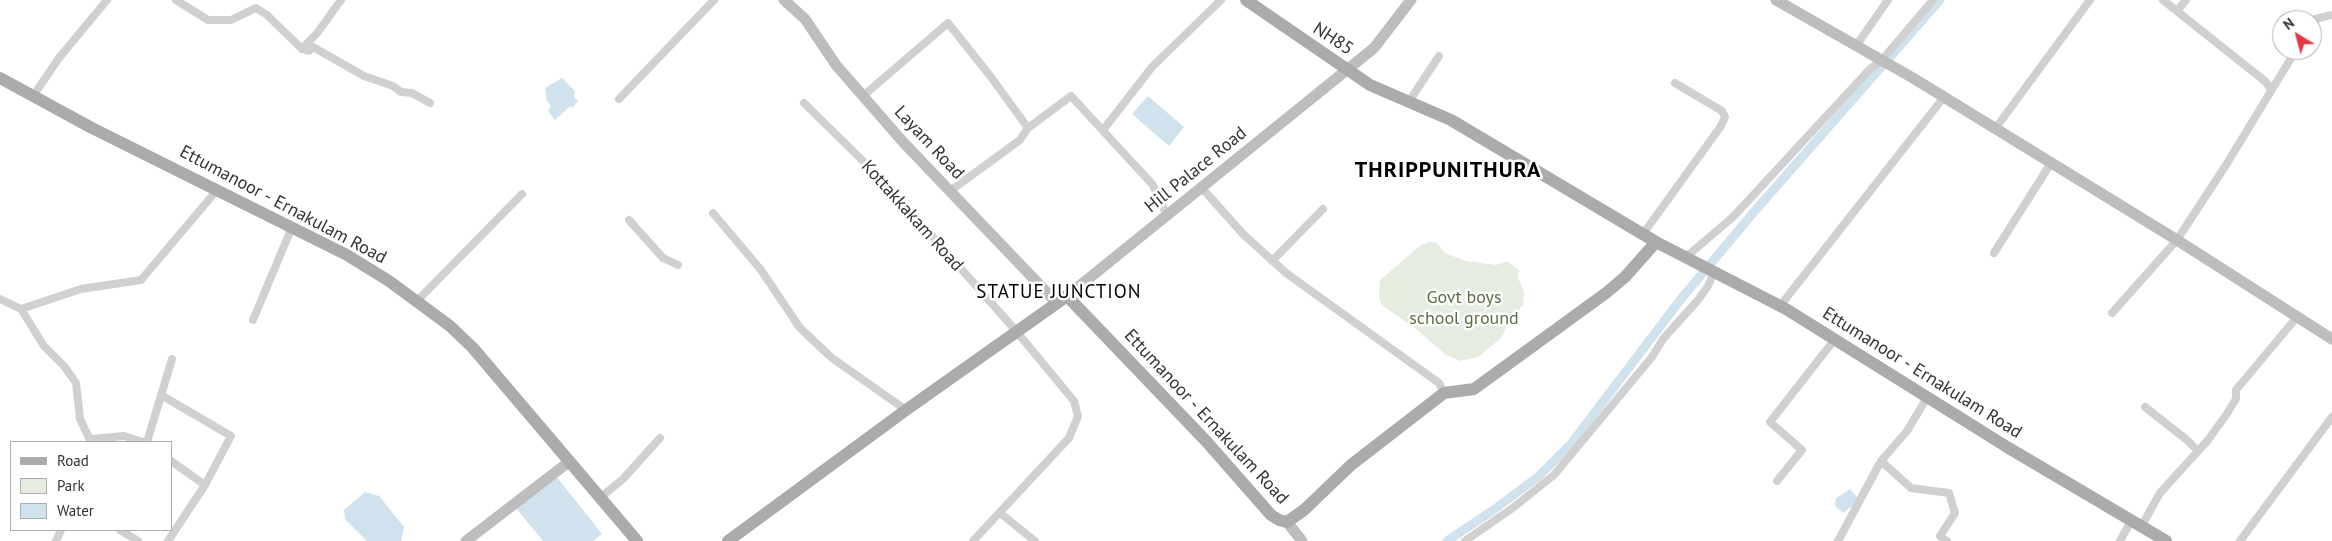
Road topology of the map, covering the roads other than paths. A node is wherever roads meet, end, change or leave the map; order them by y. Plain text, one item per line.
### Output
1 (107, 0) edge
2 (176, 0) edge
3 (341, 0) edge
4 (714, 0) edge
5 (784, 0) edge
6 (1220, 0) edge
7 (1246, 0) edge
8 (1411, 0) edge
9 (1776, 0) edge
10 (1888, 0) edge
11 (1933, 0) edge
12 (2090, 0) edge
13 (2163, 0) edge
14 (2186, 0) edge
15 (2176, 11) junction
16 (1856, 46) junction
17 (302, 49) junction
18 (1439, 56) dead end
19 (2290, 60) edge
20 (1881, 61) junction
21 (1347, 72) junction
22 (0, 78) edge
23 (1675, 83) dead end
24 (2271, 90) junction
25 (33, 96) junction
26 (863, 96) junction
27 (1944, 97) junction
28 (619, 99) dead end
29 (804, 102) dead end
30 (1408, 102) junction
31 (430, 103) dead end
32 (1028, 128) junction
33 (1995, 128) junction
34 (1103, 130) junction
35 (2051, 163) junction
36 (1202, 188) junction
37 (217, 190) junction
38 (950, 191) junction
39 (522, 194) dead end
40 (1323, 209) dead end
41 (713, 213) dead end
42 (1167, 216) junction
43 (628, 220) dead end
44 (292, 227) junction
45 (1643, 234) junction
46 (2177, 240) junction
47 (1656, 242) junction
48 (1994, 253) dead end
49 (1691, 259) junction
50 (1272, 261) junction
51 (678, 265) dead end
52 (1714, 272) junction
53 (0, 299) edge
54 (1062, 300) junction
55 (417, 301) junction
56 (1780, 306) junction
57 (21, 309) junction
58 (2112, 313) dead end
59 (2297, 317) junction
60 (253, 320) dead end
61 (1017, 332) junction
62 (1835, 339) junction
63 (2332, 339) edge
64 (172, 359) dead end
65 (1444, 393) junction
66 (161, 395) junction
67 (1928, 396) junction
68 (2145, 407) dead end
69 (906, 410) junction
70 (2332, 417) edge
71 (660, 438) dead end
72 (91, 441) edge
73 (140, 441) edge
74 (147, 441) edge
75 (2197, 450) junction
76 (570, 461) junction
77 (1881, 461) junction
78 (172, 462) edge
79 (1777, 481) dead end
80 (205, 485) junction
81 (601, 497) junction
82 (1000, 512) junction
83 (1287, 522) junction
84 (2136, 524) junction
85 (122, 531) edge
86 (138, 541) edge
87 (168, 541) edge
88 (466, 541) edge
89 (637, 541) edge
90 (728, 541) edge
91 (973, 541) edge
92 (1035, 541) edge
93 (1302, 541) edge
94 (1465, 541) edge
95 (1838, 541) edge
96 (1947, 541) edge
97 (2120, 541) edge
98 (2166, 541) edge
99 (2240, 541) edge

1 - 25 street
2 - 17 street
3 - 17 street
4 - 28 street
5 - 26 main road, Layam Road
6 - 34 street
7 - 21 main road, NH85 / NH85
8 - 21 main road, NH85 / NH85
9 - 16 main road
10 - 16 street
11 - 20 street
12 - 33 street
13 - 15 street
14 - 15 street
15 - 24 street
16 - 20 main road
17 - 31 street
18 - 30 street
19 - 24 street
20 - 27 main road
20 - 49 street
21 - 30 main road, Ettumanoor - Ernakulam Road
21 - 36 main road, Hill Palace Road
22 - 25 main road, Ettumanoor - Ernakulam Road
23 - 45 street
24 - 46 street
25 - 37 main road, Ettumanoor - Ernakulam Road
26 - 32 street
26 - 38 main road, Layam Road
27 - 33 main road
27 - 56 street
29 - 61 street, Kottakkakam Road
30 - 45 main road, Ettumanoor - Ernakulam Road
32 - 34 street
32 - 38 street
33 - 35 main road
34 - 42 street
35 - 46 main road
35 - 48 street
36 - 42 main road, Hill Palace Road
36 - 50 street
37 - 44 main road, Ettumanoor - Ernakulam Road
37 - 57 street
38 - 54 main road, Layam Road
39 - 55 street
40 - 50 street
41 - 69 street
42 - 54 main road, Hill Palace Road
43 - 51 street
44 - 55 main road, Ettumanoor - Ernakulam Road
44 - 60 street
45 - 47 main road, Ettumanoor - Ernakulam Road
46 - 58 street
46 - 59 main road
47 - 49 main road, Ettumanoor - Ernakulam Road
47 - 65 main road
49 - 52 main road, Ettumanoor - Ernakulam Road
50 - 65 street
52 - 56 main road, Ettumanoor - Ernakulam Road
52 - 94 street
53 - 57 street
54 - 61 main road
54 - 83 main road, Ettumanoor - Ernakulam Road
55 - 76 main road, Ettumanoor - Ernakulam Road
56 - 62 main road, Ettumanoor - Ernakulam Road
57 - 72 street
59 - 63 main road
59 - 75 street
61 - 69 main road
61 - 82 street, Kottakkakam Road
62 - 67 main road, Ettumanoor - Ernakulam Road
62 - 79 street
64 - 66 street
65 - 83 main road, Ettumanoor - Ernakulam Road
66 - 74 street
66 - 80 street
67 - 77 street
67 - 84 main road, Ettumanoor - Ernakulam Road
68 - 75 street
69 - 90 main road
70 - 99 street
71 - 81 street
72 - 73 street
75 - 84 street
76 - 81 main road, Ettumanoor - Ernakulam Road
76 - 88 main road
77 - 95 street
77 - 96 street
78 - 80 street
80 - 87 street
81 - 89 main road, Ettumanoor - Ernakulam Road
82 - 91 street, Kottakkakam Road
82 - 92 street
83 - 93 main road
84 - 97 street
84 - 98 main road, Ettumanoor - Ernakulam Road
85 - 86 street

